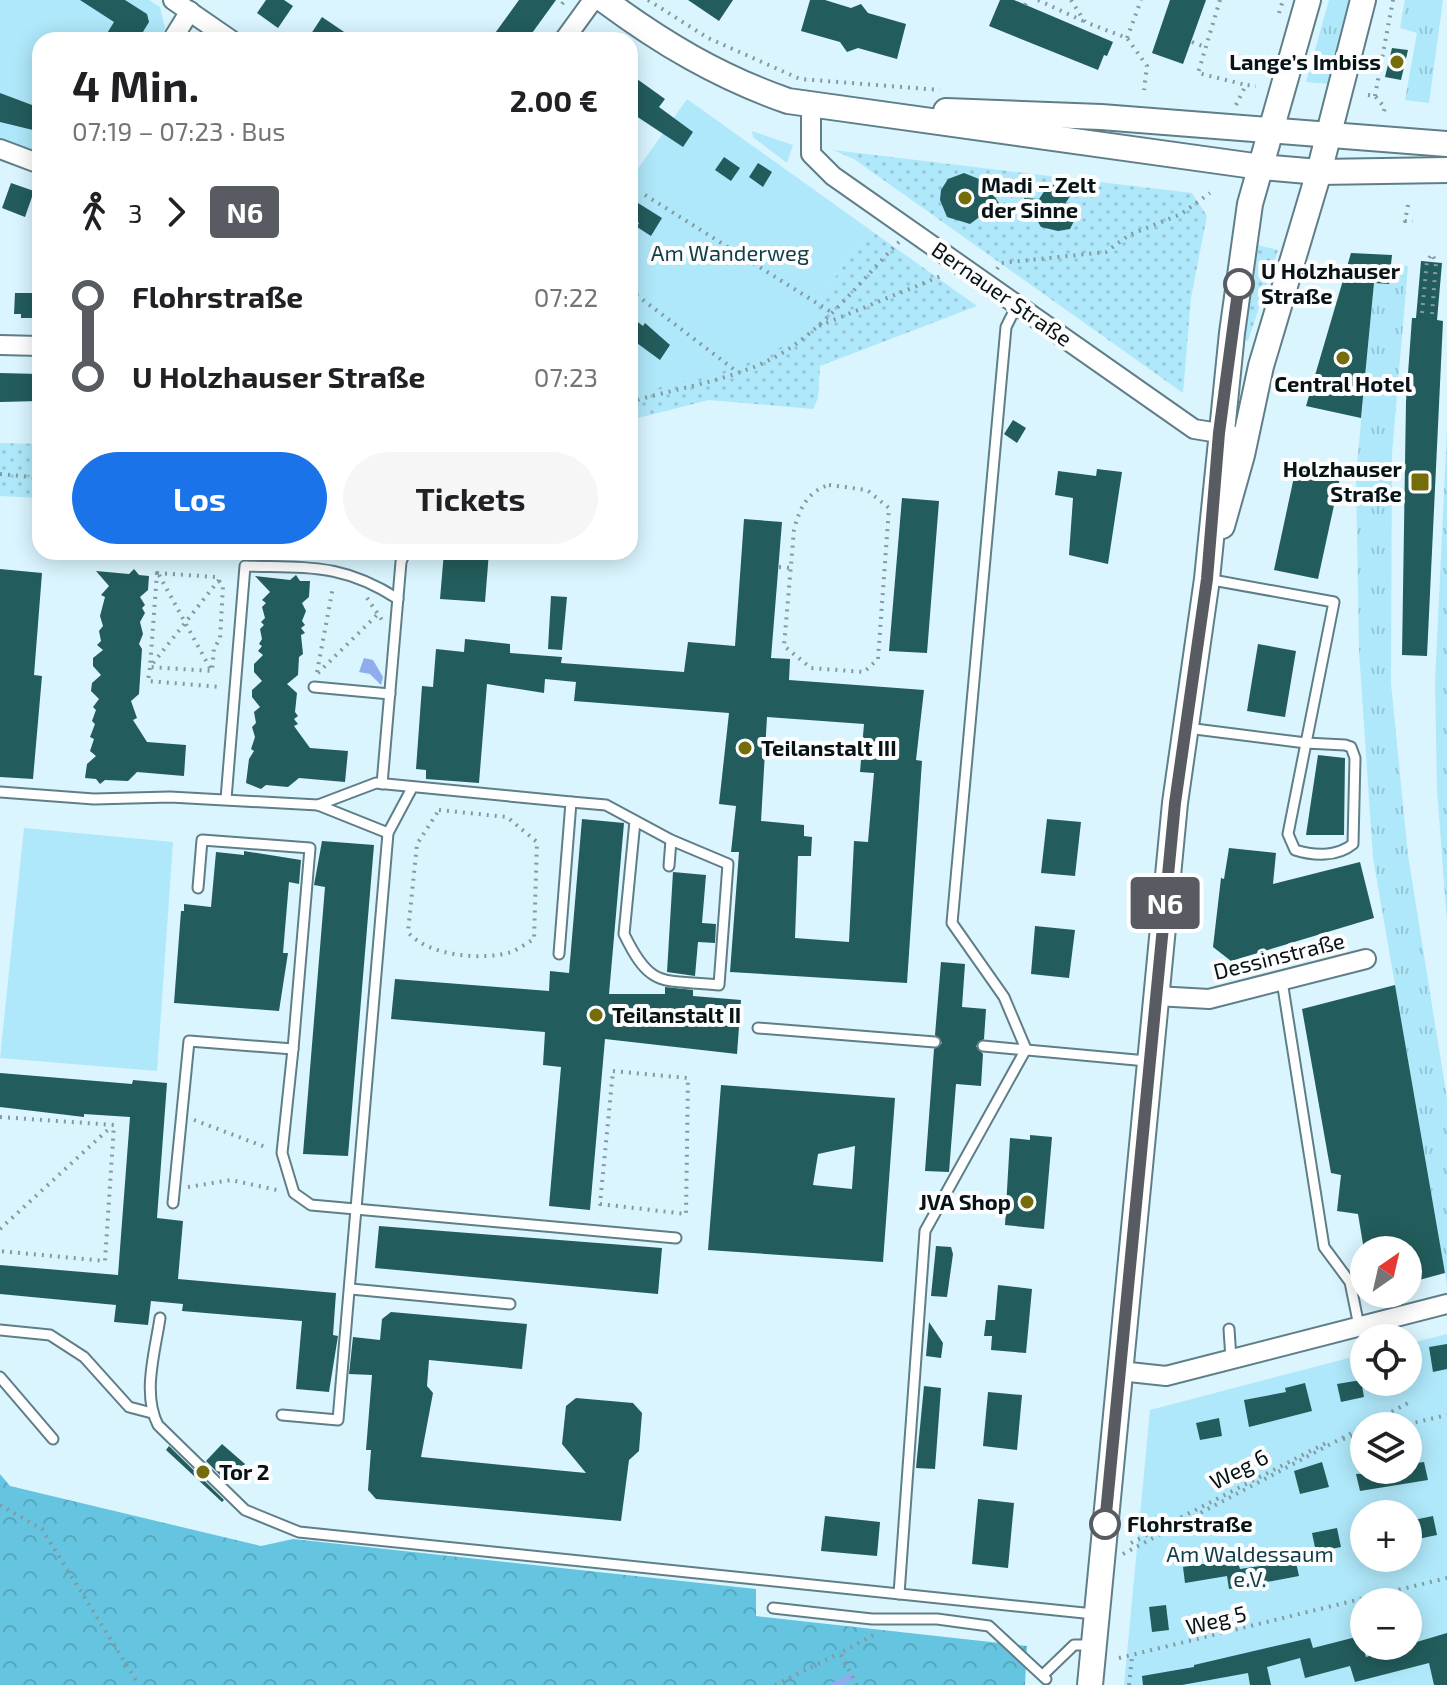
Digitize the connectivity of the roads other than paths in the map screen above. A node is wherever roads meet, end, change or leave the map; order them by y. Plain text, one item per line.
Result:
1 (173, 0) edge
2 (593, 0) edge
3 (604, 0) edge
4 (1308, 0) edge
5 (1363, 0) edge
6 (190, 11) junction
7 (177, 32) edge
8 (220, 32) edge
9 (570, 32) edge
10 (817, 106) junction
11 (1271, 131) junction
12 (1330, 134) junction
13 (1447, 144) edge
14 (0, 149) edge
15 (32, 161) edge
16 (1261, 167) junction
17 (1447, 170) edge
18 (1319, 172) junction
19 (1017, 305) junction
20 (0, 345) edge
21 (32, 346) edge
22 (1219, 433) junction
23 (1246, 437) junction
24 (404, 560) edge
25 (1207, 579) junction
26 (397, 598) junction
27 (314, 687) dead end
28 (390, 694) junction
29 (1185, 728) junction
30 (1306, 743) junction
31 (382, 784) junction
32 (412, 788) junction
33 (0, 792) edge
34 (226, 799) junction
35 (571, 802) junction
36 (318, 805) junction
37 (635, 821) junction
38 (388, 833) junction
39 (671, 840) junction
40 (669, 866) dead end
41 (198, 888) dead end
42 (559, 954) dead end
43 (1366, 959) dead end
44 (1282, 981) junction
45 (1156, 996) junction
46 (758, 1028) dead end
47 (935, 1042) dead end
48 (983, 1046) dead end
49 (293, 1049) junction
50 (1026, 1049) junction
51 (1150, 1062) junction
52 (174, 1197) road end
53 (358, 1211) junction
54 (676, 1238) dead end
55 (351, 1289) junction
56 (510, 1304) dead end
57 (1447, 1304) edge
58 (160, 1318) dead end
59 (1359, 1324) edge
60 (1367, 1324) edge
61 (1350, 1328) edge
62 (1229, 1329) dead end
63 (0, 1330) edge
64 (1231, 1359) junction
65 (1120, 1371) junction
66 (0, 1377) edge
67 (152, 1413) junction
68 (282, 1415) dead end
69 (53, 1439) dead end
70 (899, 1594) junction
71 (773, 1608) dead end
72 (1097, 1615) junction
73 (1093, 1645) junction
74 (1090, 1685) edge

1 - 6 street
2 - 9 street
3 - 10 main road
4 - 11 main road
5 - 12 main road
6 - 7 street
6 - 8 street
10 - 11 main road
10 - 16 main road
10 - 19 street, Bernauer Straße
11 - 12 main road
11 - 16 main road
12 - 13 main road
12 - 18 main road
14 - 15 street
16 - 18 main road
16 - 22 main road
17 - 18 main road
18 - 23 main road
19 - 22 street, Bernauer Straße
19 - 50 lane
20 - 21 street
22 - 23 street, Bernauer Straße
22 - 25 main road
23 - 25 main road
24 - 26 lane
25 - 29 main road
25 - 30 lane
26 - 28 lane
26 - 34 lane
27 - 28 lane
28 - 31 lane
29 - 30 lane
29 - 45 main road
30 - 30 lane
31 - 32 lane
31 - 36 lane
32 - 35 lane
32 - 38 lane
33 - 34 lane
34 - 36 lane
35 - 37 lane
35 - 42 lane
36 - 38 lane
37 - 39 lane
37 - 39 lane
38 - 53 lane
39 - 40 lane
41 - 49 lane
43 - 44 street, Dessinstraße
44 - 45 street, Dessinstraße
44 - 59 lane
45 - 51 main road
46 - 47 lane
48 - 50 lane
49 - 52 lane
49 - 53 lane
50 - 51 lane
50 - 70 lane
51 - 65 main road
53 - 54 lane
53 - 55 lane
55 - 56 lane
55 - 68 lane
57 - 60 street
58 - 67 lane
61 - 64 street
62 - 64 lane
63 - 67 lane
64 - 65 street
65 - 72 main road
66 - 69 lane
67 - 70 lane
70 - 72 lane
71 - 73 lane
72 - 73 main road
73 - 74 main road

